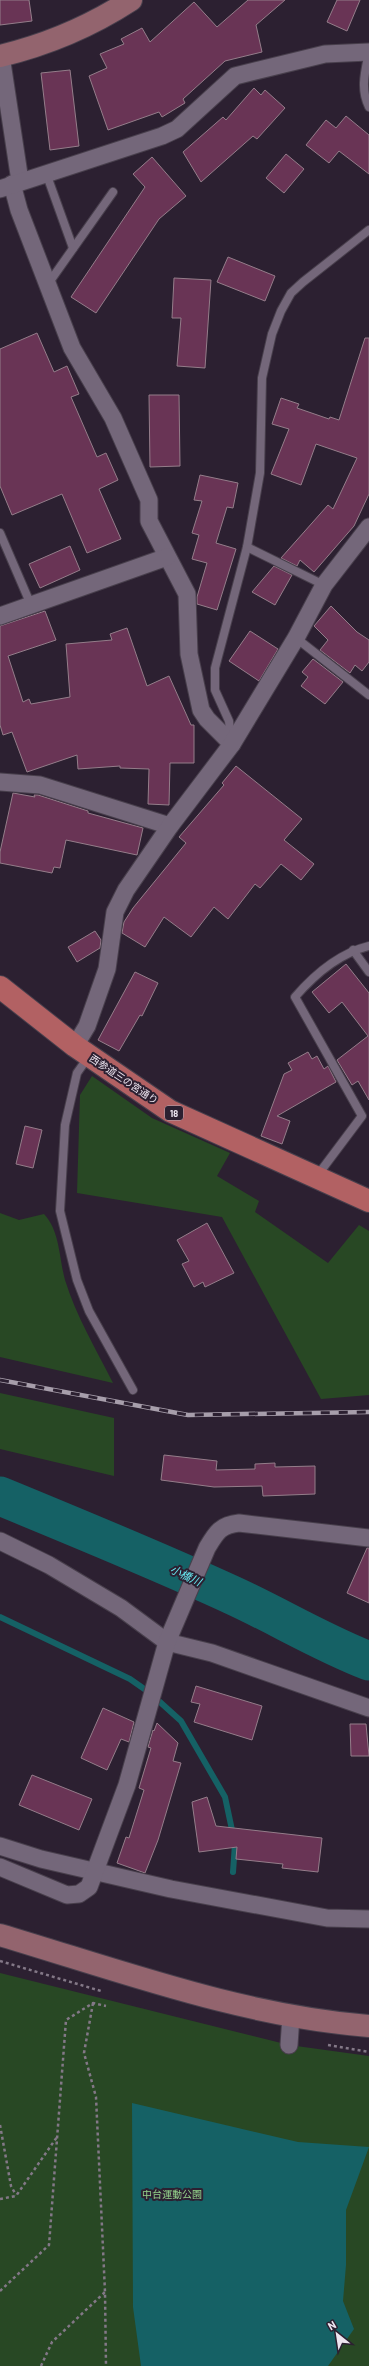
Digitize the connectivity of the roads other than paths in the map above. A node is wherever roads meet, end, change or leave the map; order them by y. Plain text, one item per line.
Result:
1 (131, 0) edge
2 (369, 52) edge
3 (1, 56) edge
4 (369, 107) edge
5 (46, 173) junction
6 (11, 185) edge
7 (113, 192) dead end
8 (369, 230) edge
9 (73, 248) junction
10 (48, 284) junction
11 (369, 527) edge
12 (0, 533) edge
13 (247, 547) junction
14 (168, 557) junction
15 (324, 585) junction
16 (31, 605) junction
17 (0, 616) edge
18 (296, 638) junction
19 (369, 695) edge
20 (232, 744) junction
21 (1, 780) edge
22 (170, 826) junction
23 (369, 946) edge
24 (353, 950) junction
25 (369, 972) edge
26 (0, 988) edge
27 (82, 1051) junction
28 (316, 1178) junction
29 (369, 1201) edge
30 (133, 1390) dead end
31 (369, 1538) edge
32 (0, 1541) edge
33 (168, 1642) junction
34 (369, 1708) edge
35 (0, 1846) edge
36 (0, 1867) edge
37 (95, 1870) junction
38 (369, 1919) edge
39 (0, 1935) edge
40 (292, 2016) junction
41 (369, 2026) edge
42 (289, 2046) dead end

1 - 3 street
2 - 4 lane
2 - 5 street
3 - 6 street
5 - 6 street
5 - 9 lane
6 - 10 street
7 - 9 lane
8 - 13 lane
9 - 10 lane
10 - 14 street
11 - 15 street
12 - 16 lane
13 - 15 lane
13 - 20 lane
14 - 16 street
14 - 20 street
15 - 18 street
16 - 17 street
18 - 19 lane
18 - 20 street
20 - 22 street
21 - 22 street
22 - 27 street
23 - 24 lane
24 - 25 lane
24 - 28 lane
26 - 27 main road, 西参道三の宮通り / 18
27 - 28 main road, 西参道三の宮通り / 18
27 - 30 lane
28 - 29 main road, 西参道三の宮通り / 18
31 - 33 street
32 - 33 street
33 - 34 street
33 - 37 street
35 - 37 street
36 - 37 street
37 - 38 street
39 - 40 street
40 - 41 street
40 - 42 street

